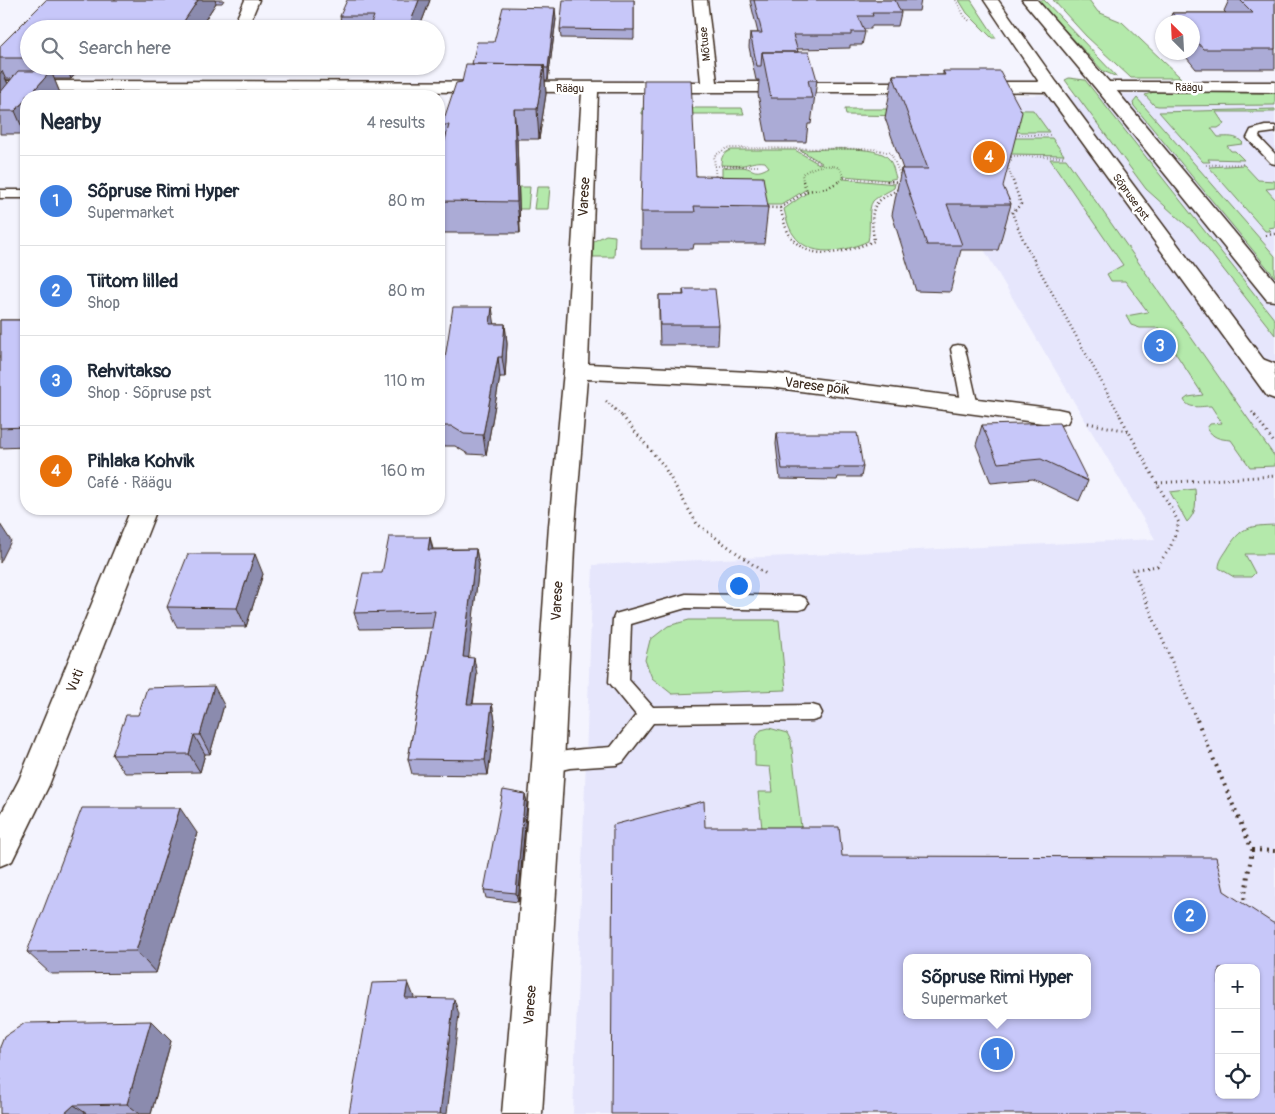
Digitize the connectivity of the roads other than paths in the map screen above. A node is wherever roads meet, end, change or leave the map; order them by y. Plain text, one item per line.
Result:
1 (252, 0) edge
2 (700, 0) edge
3 (991, 0) edge
4 (1029, 0) edge
5 (243, 20) edge
6 (0, 86) edge
7 (1051, 87) junction
8 (1104, 87) junction
9 (1275, 87) edge
10 (590, 88) junction
11 (710, 88) junction
12 (58, 90) edge
13 (310, 90) edge
14 (445, 90) edge
15 (20, 92) edge
16 (1275, 129) edge
17 (1275, 161) edge
18 (0, 194) edge
19 (20, 194) edge
20 (1275, 295) edge
21 (958, 348) dead end
22 (1252, 360) junction
23 (1275, 369) edge
24 (576, 370) junction
25 (1275, 391) edge
26 (970, 406) junction
27 (1058, 417) road end
28 (142, 515) edge
29 (799, 603) dead end
30 (812, 713) dead end
31 (648, 715) junction
32 (548, 764) junction
33 (0, 850) edge
34 (522, 1114) edge

1 - 5 street
2 - 11 street, Mõtuse
3 - 7 street, Sõpruse pst
4 - 8 street
6 - 15 street, Räägu
7 - 11 street, Räägu
7 - 22 street, Sõpruse pst
8 - 9 street, Räägu
8 - 20 street
10 - 11 street, Räägu
10 - 14 street, Räägu
10 - 24 street, Varese
12 - 13 street, Räägu
16 - 17 lane
18 - 19 lane
21 - 26 lane
22 - 23 lane
22 - 25 street, Sõpruse pst
24 - 26 street, Varese põik
24 - 32 street, Varese
26 - 27 street, Varese põik
28 - 33 street, Vuti
29 - 31 lane
30 - 31 lane
31 - 32 lane
32 - 34 street, Varese

